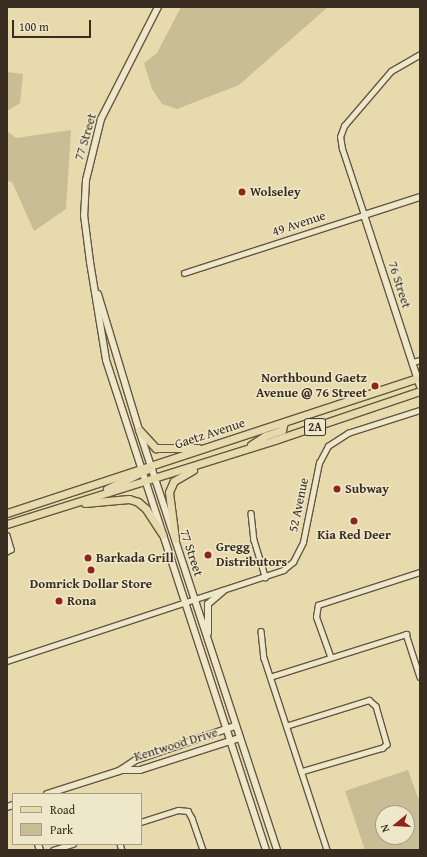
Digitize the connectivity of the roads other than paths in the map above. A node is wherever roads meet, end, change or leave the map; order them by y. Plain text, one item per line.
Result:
1 (158, 7) edge
2 (420, 54) edge
3 (420, 197) edge
4 (364, 215) junction
5 (90, 262) junction
6 (184, 273) dead end
7 (420, 360) edge
8 (413, 362) junction
9 (419, 378) edge
10 (420, 386) edge
11 (420, 391) edge
12 (420, 410) edge
13 (284, 422) junction
14 (139, 430) junction
15 (209, 447) junction
16 (244, 450) junction
17 (209, 461) junction
18 (151, 466) junction
19 (142, 471) junction
20 (155, 478) junction
21 (145, 482) junction
22 (70, 504) junction
23 (7, 513) edge
24 (251, 513) dead end
25 (7, 524) edge
26 (162, 534) junction
27 (7, 535) edge
28 (175, 539) junction
29 (7, 552) edge
30 (420, 572) edge
31 (265, 577) junction
32 (223, 591) junction
33 (194, 600) junction
34 (184, 603) junction
35 (261, 631) dead end
36 (208, 640) junction
37 (330, 656) junction
38 (7, 661) edge
39 (270, 677) junction
40 (420, 677) edge
41 (235, 726) junction
42 (286, 726) junction
43 (226, 730) junction
44 (234, 739) junction
45 (119, 770) junction
46 (301, 772) junction
47 (50, 793) edge
48 (142, 822) edge
49 (70, 845) edge
50 (53, 850) edge
51 (203, 850) edge
52 (266, 850) edge
53 (277, 850) edge
54 (327, 850) edge

1 - 5 main road, 77 Street
2 - 4 street
3 - 4 main road, 49 Avenue
4 - 6 street, 49 Avenue
4 - 8 main road, 76 Street
5 - 14 main road, 77 Street
5 - 19 main road, 77 Street
7 - 8 street
8 - 9 main road, 76 Street
9 - 10 main road, 76 Street
9 - 13 main road, Gaetz Avenue / 2A
11 - 16 main road, Gaetz Avenue / 2A
12 - 31 street, 52 Avenue
13 - 15 main road, Gaetz Avenue / 2A
13 - 16 main road
14 - 15 main road
14 - 18 main road, 77 Street
15 - 18 main road, Gaetz Avenue / 2A
16 - 17 main road, Gaetz Avenue / 2A
17 - 20 main road, Gaetz Avenue / 2A
17 - 28 main road
18 - 19 main road, Gaetz Avenue / 2A
18 - 20 main road, 77 Street
19 - 21 main road, 77 Street
19 - 22 main road
19 - 23 main road, Gaetz Avenue / 2A
20 - 21 main road, Gaetz Avenue / 2A
20 - 28 main road, 77 Street
21 - 22 main road, Gaetz Avenue / 2A
21 - 26 main road, 77 Street
22 - 25 main road, Gaetz Avenue / 2A
22 - 26 main road
24 - 31 street
26 - 34 main road, 77 Street
27 - 29 street
28 - 33 main road, 77 Street
30 - 37 street
31 - 32 street, 52 Avenue
32 - 33 street, 52 Avenue
32 - 36 main road
33 - 34 street, 52 Avenue
33 - 36 main road, 77 Street
34 - 38 street, 52 Avenue
34 - 43 main road, 77 Street
35 - 39 street
36 - 41 main road, 77 Street
37 - 39 street
37 - 40 street
39 - 42 street
41 - 43 main road, Kentwood Drive
41 - 44 main road, 77 Street
42 - 46 street
42 - 46 street
43 - 44 main road, 77 Street
43 - 45 main road, Kentwood Drive
44 - 45 main road, Kentwood Drive
44 - 52 main road, 77 Street
44 - 53 main road
45 - 47 main road, Kentwood Drive
46 - 54 street
48 - 51 street
49 - 50 street

